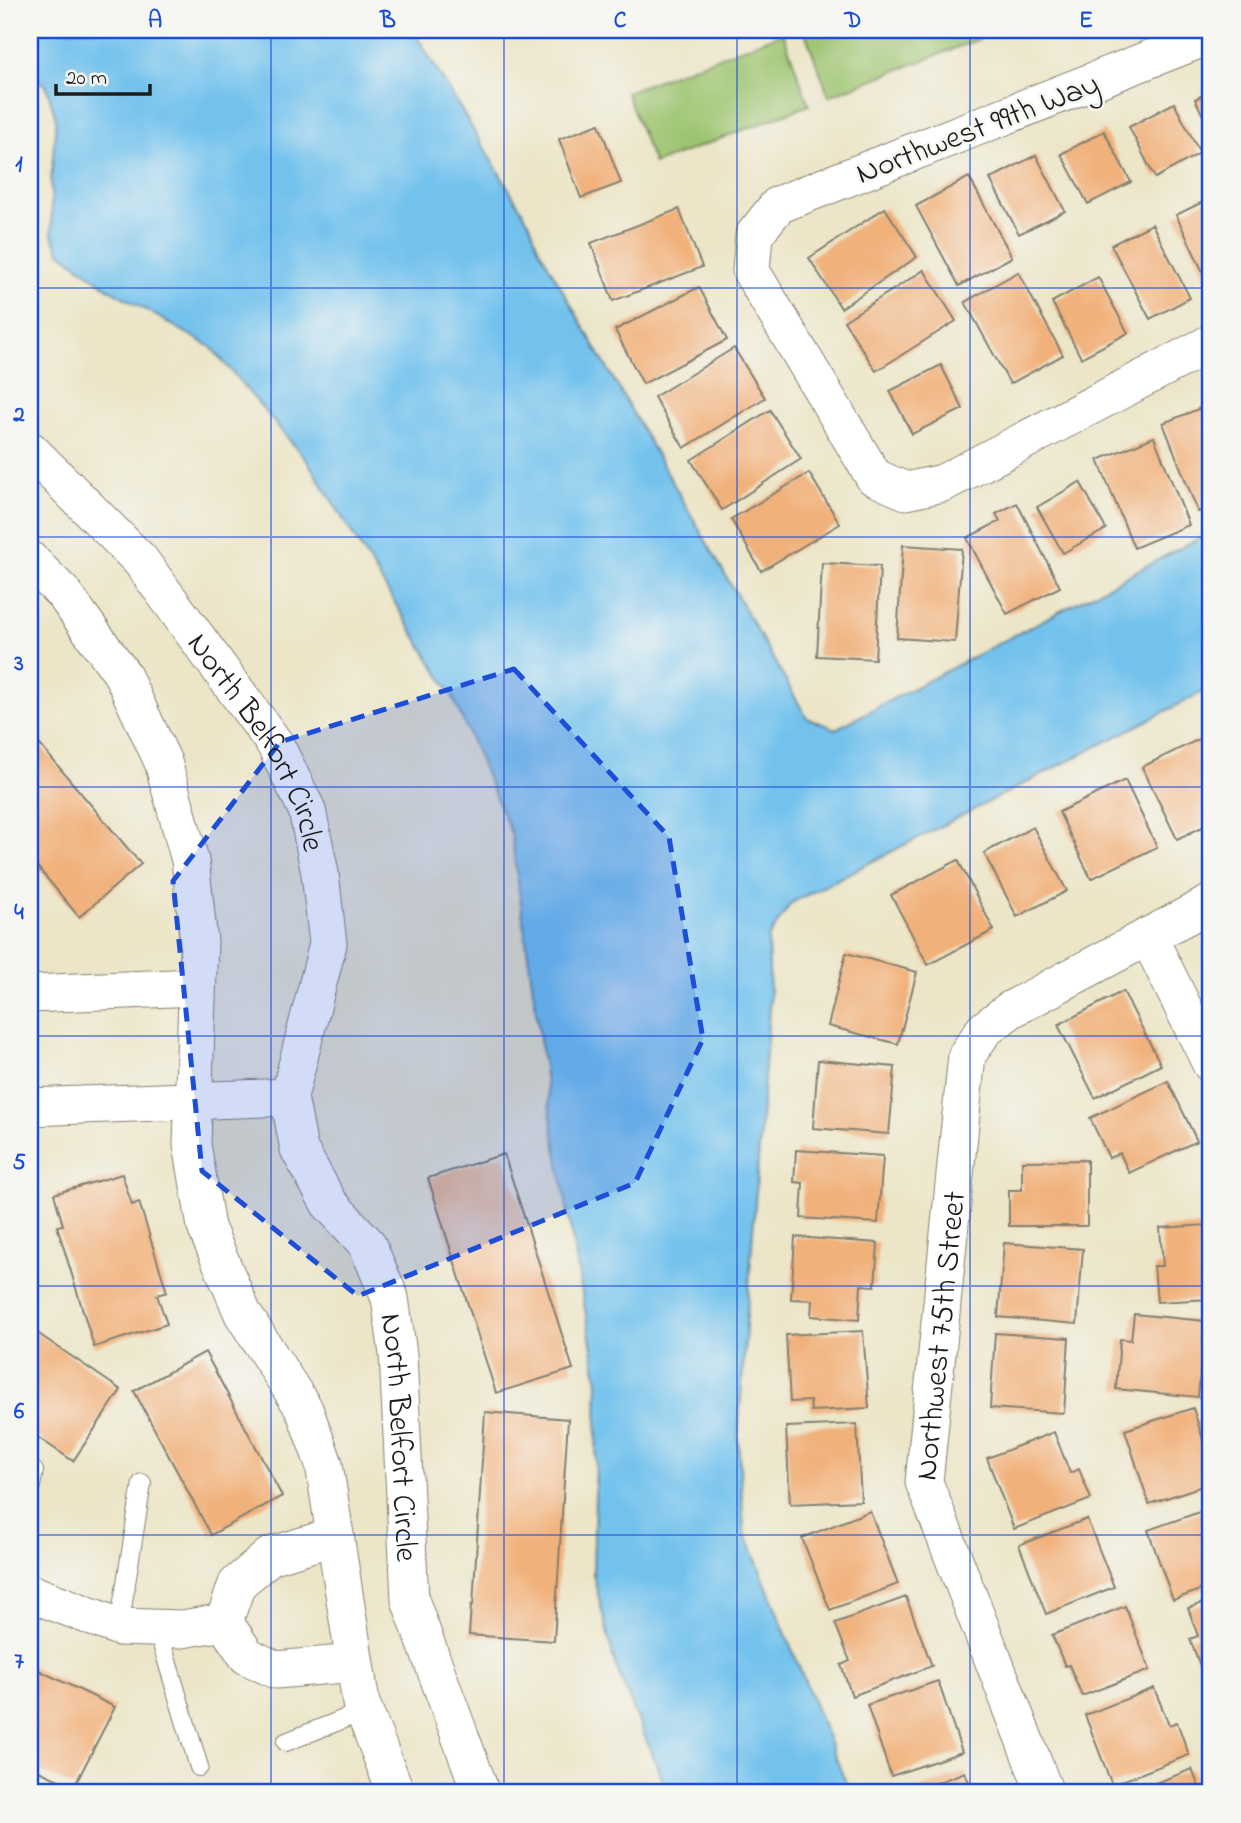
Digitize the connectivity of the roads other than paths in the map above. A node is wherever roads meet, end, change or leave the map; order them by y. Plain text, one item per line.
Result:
1 (1211, 35) edge
2 (1211, 343) edge
3 (30, 450) edge
4 (30, 560) edge
5 (1211, 903) edge
6 (1148, 936) junction
7 (197, 987) junction
8 (30, 994) edge
9 (1211, 1064) edge
10 (289, 1097) junction
11 (193, 1100) junction
12 (30, 1107) edge
13 (34, 1471) dead end
14 (142, 1483) dead end
15 (30, 1491) edge
16 (335, 1536) junction
17 (30, 1592) edge
18 (224, 1622) junction
19 (119, 1627) junction
20 (157, 1628) junction
21 (354, 1663) junction
22 (364, 1711) junction
23 (286, 1742) dead end
24 (199, 1767) dead end
25 (396, 1793) edge
26 (481, 1793) edge
27 (1045, 1793) edge

1 - 2 street, Northwest 99th Way
3 - 10 street, North Belfort Circle
4 - 7 street
5 - 6 street, Northwest 75th Street
6 - 9 street
6 - 27 street, Northwest 75th Street
7 - 8 street
7 - 11 street
10 - 11 street
10 - 26 street, North Belfort Circle
11 - 12 street
11 - 16 street
13 - 15 lane
14 - 19 lane
16 - 18 street
16 - 21 street
17 - 19 street
18 - 20 street
18 - 21 street
19 - 20 street
20 - 24 lane
21 - 22 street
22 - 23 lane
22 - 25 street

